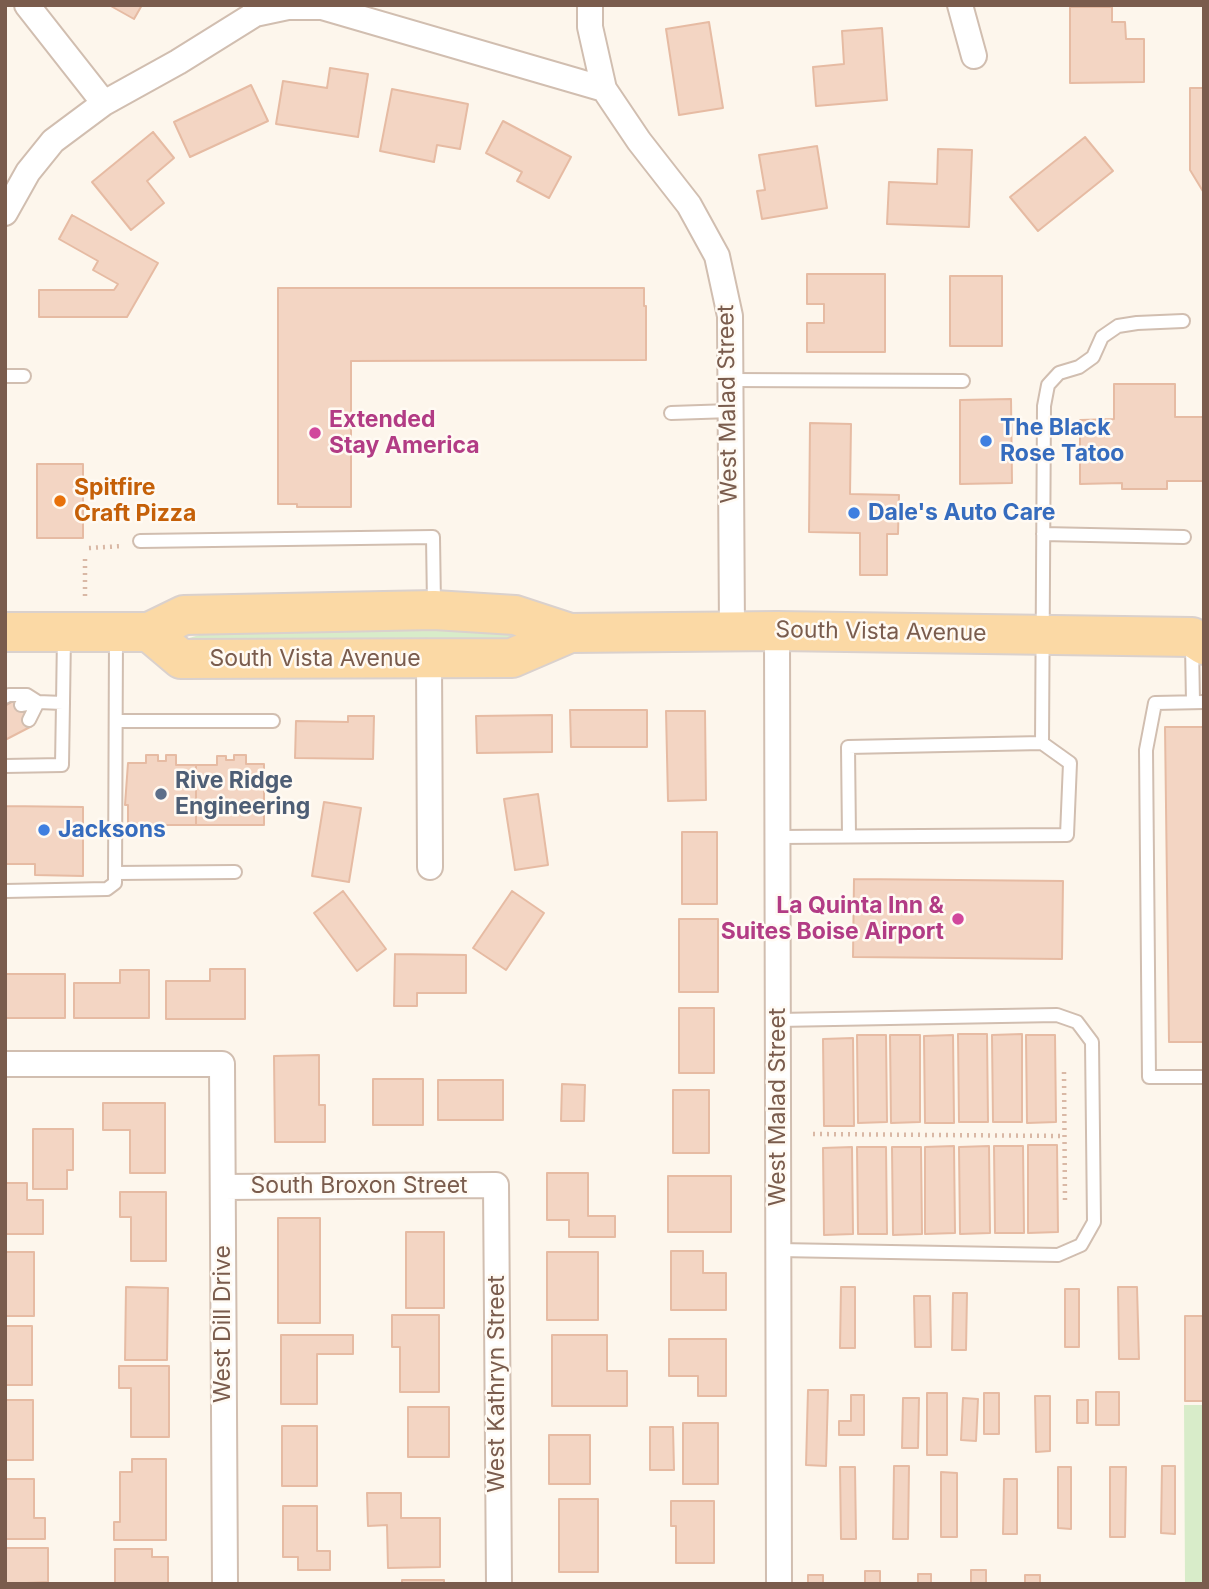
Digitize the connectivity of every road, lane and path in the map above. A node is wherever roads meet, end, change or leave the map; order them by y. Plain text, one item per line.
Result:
1 (27, 5) edge
2 (590, 5) edge
3 (960, 5) edge
4 (255, 10) edge
5 (974, 56) dead end
6 (604, 89) junction
7 (104, 103) junction
8 (5, 213) edge
9 (1183, 321) dead end
10 (5, 376) edge
11 (24, 376) dead end
12 (731, 380) junction
13 (962, 381) dead end
14 (731, 411) junction
15 (671, 413) dead end
16 (1043, 534) junction
17 (1184, 537) dead end
18 (140, 541) joint
19 (89, 548) dead end
20 (85, 559) dead end
21 (434, 610) junction
22 (732, 631) junction
23 (777, 631) junction
24 (5, 632) edge
25 (103, 632) junction
26 (570, 633) junction
27 (1043, 635) junction
28 (1200, 636) edge
29 (429, 659) junction
30 (5, 697) edge
31 (38, 702) junction
32 (1198, 702) edge
33 (63, 703) junction
34 (21, 705) dead end
35 (29, 720) dead end
36 (116, 721) junction
37 (273, 721) dead end
38 (1042, 743) junction
39 (5, 766) edge
40 (778, 836) junction
41 (849, 836) junction
42 (430, 867) dead end
43 (235, 872) dead end
44 (116, 873) junction
45 (5, 891) edge
46 (778, 1020) junction
47 (5, 1064) edge
48 (1064, 1072) dead end
49 (1204, 1077) edge
50 (813, 1134) dead end
51 (1064, 1136) junction
52 (496, 1185) joint
53 (223, 1187) junction
54 (1065, 1203) dead end
55 (779, 1250) junction
56 (225, 1584) edge
57 (499, 1584) edge
58 (779, 1584) edge

1 - 7 street
2 - 6 street, West Malad Street
3 - 5 street
4 - 6 street
4 - 7 street
6 - 12 street, West Malad Street
7 - 8 street
9 - 16 lane
10 - 11 lane
12 - 13 lane
12 - 14 street, West Malad Street
14 - 15 lane
14 - 22 street, West Malad Street
16 - 17 lane
16 - 27 lane
18 - 19 path
18 - 21 lane
20 - 25 path
21 - 25 main road, South Vista Avenue
21 - 26 main road, South Vista Avenue
22 - 23 main road, South Vista Avenue
22 - 26 main road, South Vista Avenue
23 - 27 main road, South Vista Avenue
23 - 40 street, West Malad Street
24 - 25 main road, South Vista Avenue
25 - 29 main road, South Vista Avenue
25 - 33 lane
25 - 36 lane
26 - 29 main road, South Vista Avenue
27 - 28 main road, South Vista Avenue
27 - 38 lane
28 - 32 lane
29 - 42 street
30 - 31 lane
31 - 33 lane
31 - 34 lane
31 - 35 lane
32 - 49 lane
33 - 39 lane
36 - 37 lane
36 - 44 lane
38 - 41 lane
38 - 41 lane
40 - 41 lane
40 - 46 street, West Malad Street
43 - 44 lane
44 - 45 lane
46 - 55 street, West Malad Street
46 - 55 lane
47 - 53 street, West Dill Drive
48 - 51 path
50 - 51 path
51 - 54 path
52 - 53 street, South Broxon Street
52 - 57 street, West Kathryn Street
53 - 56 street, West Dill Drive
55 - 58 street, West Malad Street

